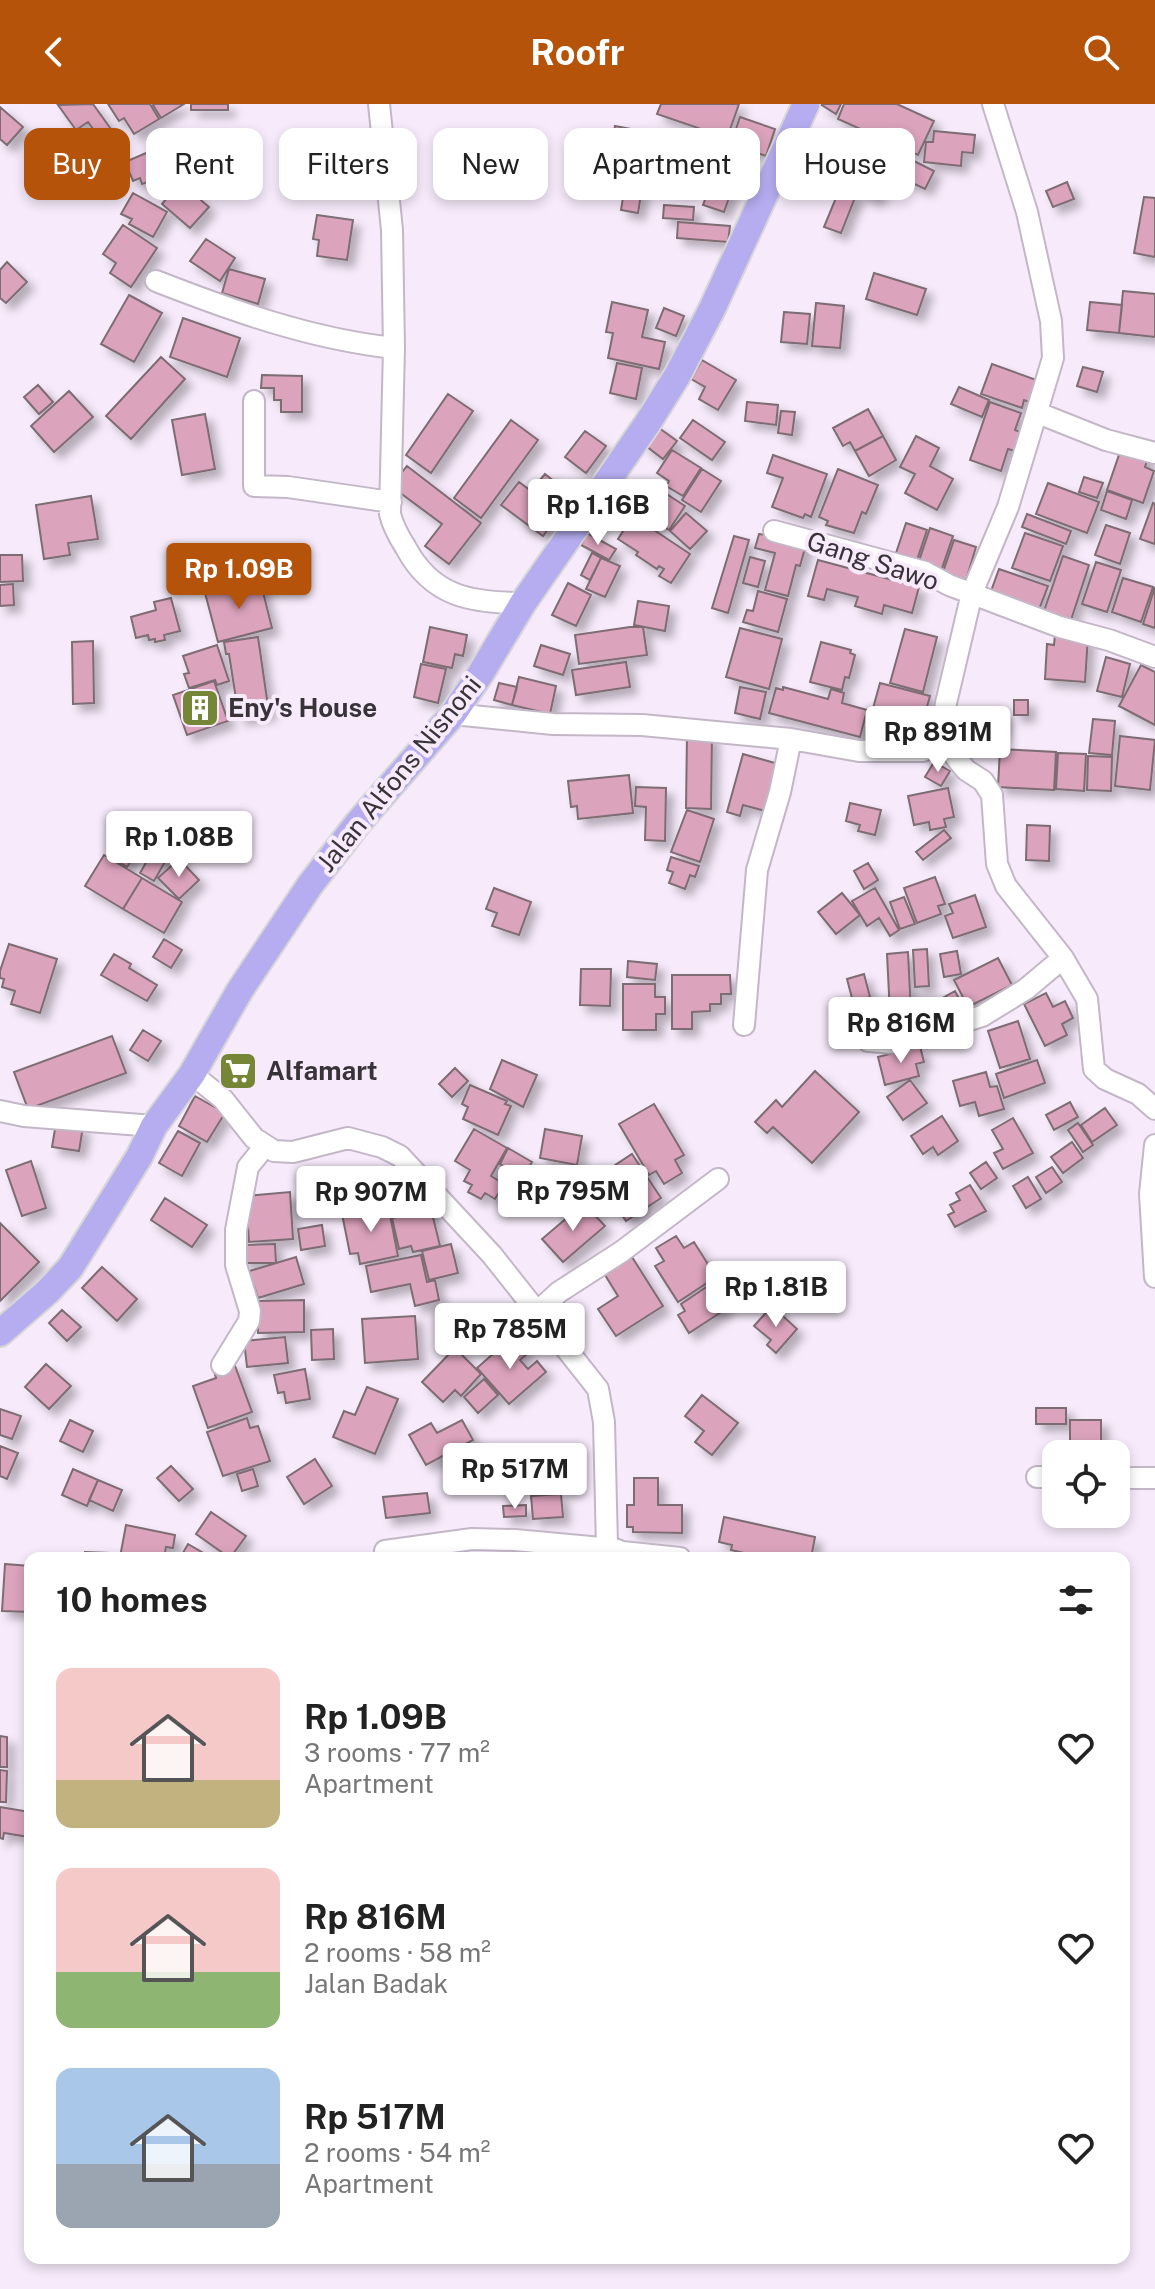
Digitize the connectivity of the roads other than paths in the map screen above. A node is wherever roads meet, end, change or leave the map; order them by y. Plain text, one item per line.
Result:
1 (379, 104) edge
2 (806, 104) edge
3 (993, 104) edge
4 (156, 281) dead end
5 (394, 348) junction
6 (254, 401) dead end
7 (1038, 413) junction
8 (1155, 453) edge
9 (391, 502) junction
10 (774, 531) dead end
11 (972, 593) junction
12 (523, 603) junction
13 (1155, 657) edge
14 (453, 714) junction
15 (791, 739) junction
16 (947, 742) junction
17 (1063, 958) junction
18 (744, 1025) dead end
19 (868, 1041) dead end
20 (192, 1074) junction
21 (1155, 1109) edge
22 (0, 1111) edge
23 (154, 1126) junction
24 (1155, 1145) edge
25 (265, 1146) junction
26 (718, 1179) dead end
27 (1155, 1277) edge
28 (536, 1313) junction
29 (0, 1333) edge
30 (222, 1365) dead end
31 (1130, 1478) edge
32 (1155, 1478) edge
33 (612, 1549) junction
34 (385, 1551) dead end
35 (635, 1552) edge

1 - 5 street
2 - 12 main road, Jalan Alfons Nisnoni
3 - 7 street
4 - 5 street
5 - 9 street
6 - 9 street
7 - 8 street
7 - 11 street
9 - 12 street
10 - 11 street, Gang Sawo
11 - 13 street, Gang Sawo
11 - 16 street
12 - 14 main road, Jalan Alfons Nisnoni
14 - 15 street
14 - 20 main road, Jalan Alfons Nisnoni
15 - 16 street
15 - 18 street
16 - 17 street
17 - 19 street
17 - 21 street
20 - 23 main road, Jalan Alfons Nisnoni
20 - 25 street
22 - 23 street
23 - 29 main road, Jalan Alfons Nisnoni
24 - 27 street
25 - 28 street
25 - 30 street
26 - 28 street
28 - 33 street
31 - 32 street
33 - 34 street
33 - 35 street

